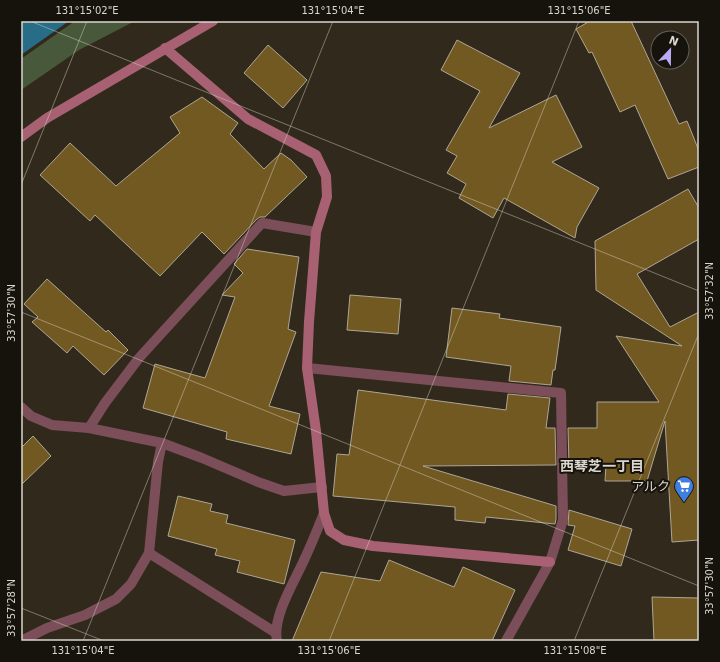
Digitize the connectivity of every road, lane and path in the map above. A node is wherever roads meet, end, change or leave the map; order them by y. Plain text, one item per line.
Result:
1 (212, 21) edge
2 (164, 48) junction
3 (21, 137) edge
4 (316, 232) junction
5 (307, 368) junction
6 (21, 407) edge
7 (88, 428) junction
8 (162, 443) junction
9 (322, 487) junction
10 (324, 513) junction
11 (149, 553) junction
12 (550, 562) junction
13 (277, 637) edge
14 (21, 641) edge
15 (506, 641) edge

1 - 2 street
2 - 3 street
2 - 4 street
4 - 5 street
4 - 7 street
5 - 9 street
5 - 12 street
6 - 7 street
7 - 8 street
8 - 9 street
8 - 11 street
9 - 10 street
10 - 12 street
10 - 13 street
11 - 13 street
11 - 14 street
12 - 15 street

